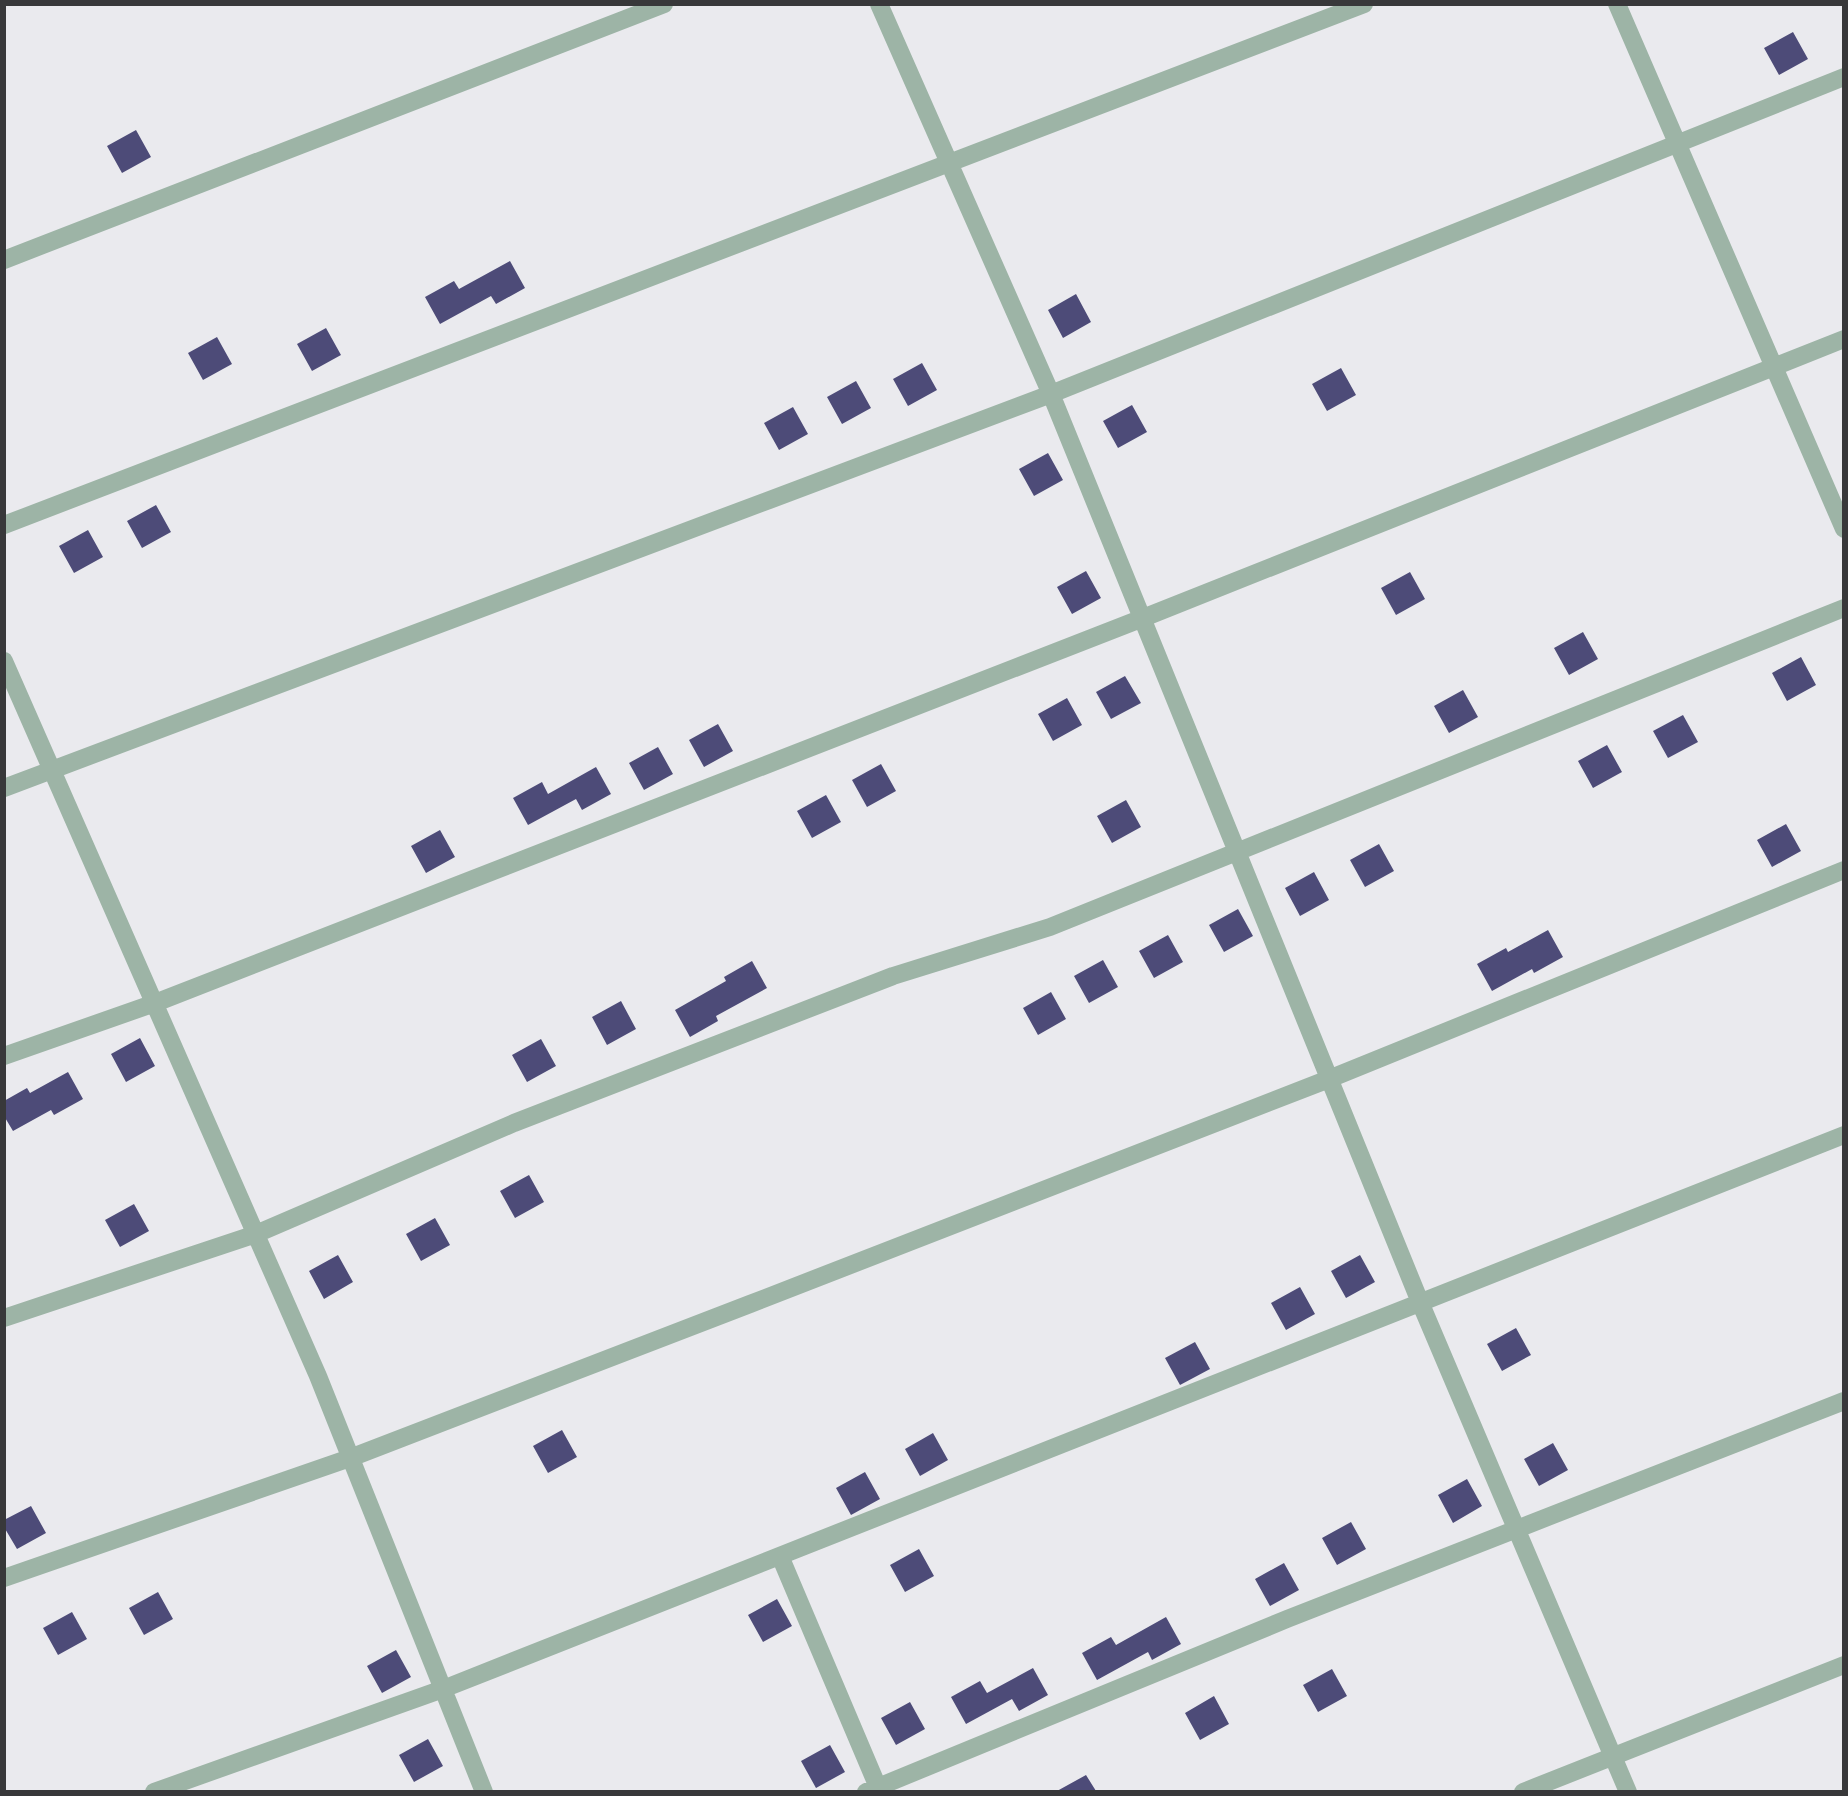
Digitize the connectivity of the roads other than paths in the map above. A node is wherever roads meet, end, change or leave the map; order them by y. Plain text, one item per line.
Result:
1 (664, 4) edge
2 (879, 4) edge
3 (1364, 4) edge
4 (1617, 4) edge
5 (1844, 77) edge
6 (1677, 144) junction
7 (950, 161) junction
8 (4, 260) edge
9 (1844, 339) edge
10 (1774, 367) junction
11 (1051, 394) junction
12 (4, 525) edge
13 (1844, 529) edge
14 (1844, 608) edge
15 (1143, 618) junction
16 (4, 661) edge
17 (52, 770) junction
18 (4, 788) edge
19 (1238, 852) junction
20 (1844, 870) edge
21 (155, 1003) junction
22 (4, 1056) edge
23 (1329, 1079) junction
24 (1844, 1135) edge
25 (256, 1234) junction
26 (1420, 1302) junction
27 (4, 1318) edge
28 (1844, 1401) edge
29 (350, 1458) junction
30 (1518, 1528) junction
31 (780, 1556) junction
32 (4, 1578) edge
33 (1844, 1665) edge
34 (443, 1689) junction
35 (1614, 1754) junction
36 (875, 1790) edge
37 (154, 1791) edge
38 (484, 1791) edge
39 (1523, 1791) edge
40 (1628, 1791) edge

1 - 8 street
2 - 7 street
3 - 7 street
4 - 6 street
5 - 6 street
6 - 10 street
6 - 11 street
7 - 11 street
7 - 12 street
9 - 10 street
10 - 13 street
10 - 15 street
11 - 15 street
11 - 17 street
14 - 19 street
15 - 19 street
15 - 21 street
16 - 17 street
17 - 18 street
17 - 21 street
19 - 23 street
19 - 25 street
20 - 23 street
21 - 22 street
21 - 25 street
23 - 26 street
23 - 29 street
24 - 26 street
25 - 27 street
25 - 29 street
26 - 30 street
26 - 31 street
28 - 30 street
29 - 32 street
29 - 34 street
30 - 35 street
30 - 36 street
31 - 34 street
31 - 36 street
33 - 35 street
34 - 37 street
34 - 38 street
35 - 39 street
35 - 40 street

